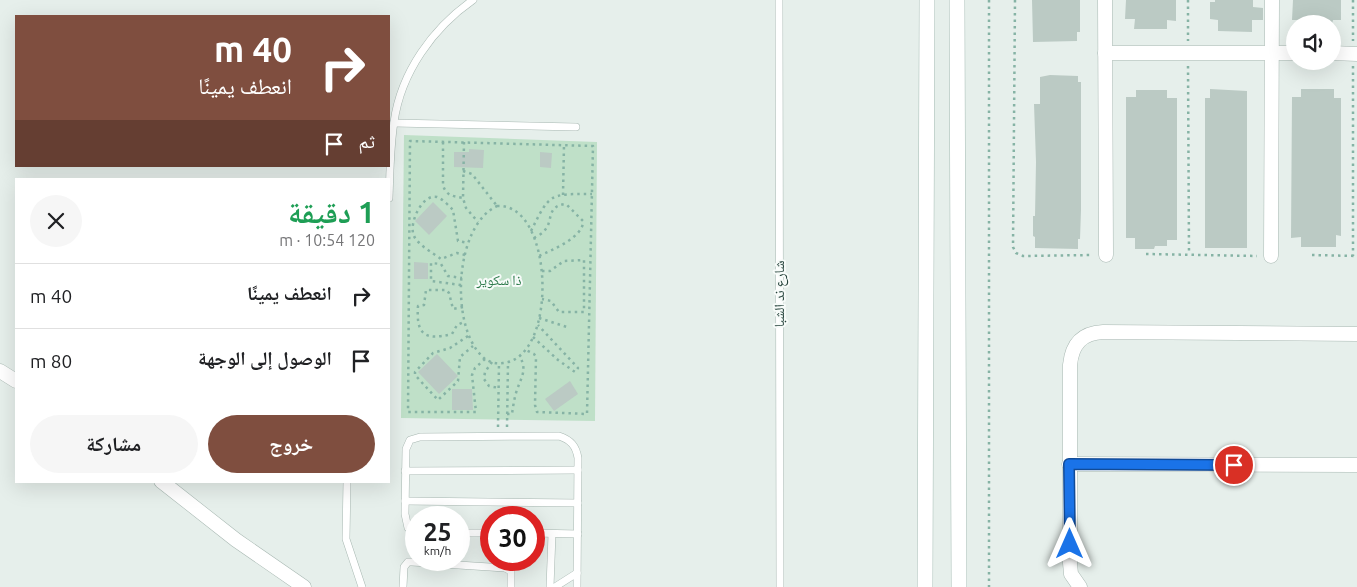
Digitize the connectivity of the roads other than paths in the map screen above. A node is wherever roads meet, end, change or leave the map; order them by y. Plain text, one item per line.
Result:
1 (473, 0) edge
2 (779, 0) edge
3 (926, 0) edge
4 (957, 0) edge
5 (1105, 0) edge
6 (1272, 0) edge
7 (1105, 53) junction
8 (1272, 53) junction
9 (1286, 53) edge
10 (1341, 54) edge
11 (1355, 54) edge
12 (394, 123) junction
13 (576, 127) dead end
14 (391, 143) edge
15 (390, 178) edge
16 (1106, 255) road end
17 (1271, 256) road end
18 (1357, 334) edge
19 (0, 371) edge
20 (15, 380) edge
21 (1069, 464) junction
22 (1357, 465) edge
23 (578, 470) junction
24 (405, 471) junction
25 (164, 483) edge
26 (347, 483) edge
27 (405, 501) junction
28 (578, 503) junction
29 (405, 506) edge
30 (545, 534) edge
31 (552, 534) junction
32 (578, 534) junction
33 (577, 573) junction
34 (304, 587) edge
35 (362, 587) edge
36 (403, 587) edge
37 (511, 587) edge
38 (550, 587) edge
39 (555, 587) edge
40 (577, 587) edge
41 (780, 587) edge
42 (925, 587) edge
43 (959, 587) edge
44 (1080, 587) edge

1 - 12 lane
2 - 41 lane, شارع ند الشبا
3 - 42 main road
4 - 43 main road
5 - 7 street
6 - 8 street
7 - 8 street
7 - 16 street
8 - 9 street
8 - 17 street
10 - 11 street
12 - 13 lane
12 - 14 lane
14 - 15 lane
18 - 21 street
19 - 20 street
21 - 22 street
21 - 44 street
23 - 24 lane
23 - 24 lane
23 - 28 lane
24 - 27 lane
25 - 34 street
26 - 35 lane
27 - 28 lane
27 - 29 lane
28 - 32 lane
30 - 31 lane
31 - 32 lane
31 - 38 lane
32 - 33 lane
33 - 39 lane
33 - 40 lane
36 - 37 lane

